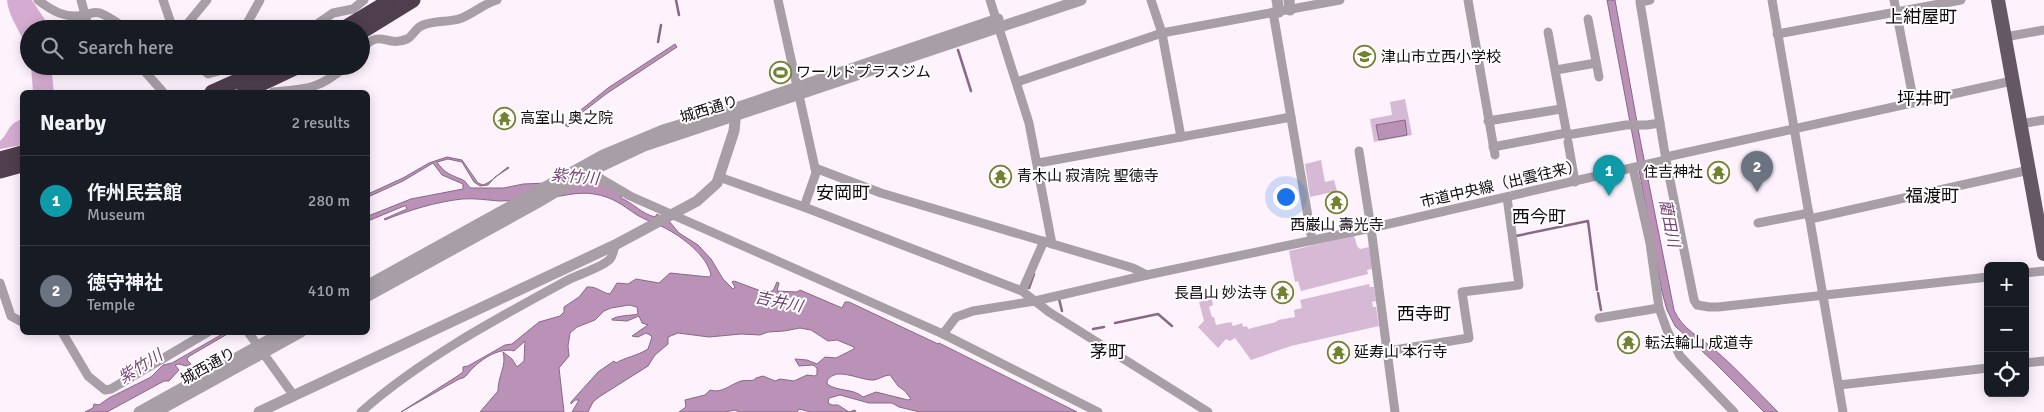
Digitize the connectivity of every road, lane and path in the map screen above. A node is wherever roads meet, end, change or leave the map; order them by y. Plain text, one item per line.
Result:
1 (38, 0) edge
2 (81, 0) edge
3 (163, 0) edge
4 (207, 0) edge
5 (260, 0) edge
6 (364, 0) edge
7 (391, 0) edge
8 (413, 0) edge
9 (497, 0) edge
10 (778, 0) edge
11 (990, 0) edge
12 (1057, 0) edge
13 (1081, 0) edge
14 (1151, 0) edge
15 (1340, 0) edge
16 (1468, 0) edge
17 (1650, 0) edge
18 (1772, 0) edge
19 (1894, 0) edge
20 (1961, 0) edge
21 (1998, 0) edge
22 (1281, 7) edge
23 (1896, 11) junction
24 (333, 13) junction
25 (84, 15) junction
26 (1588, 19) dead end
27 (86, 20) edge
28 (112, 20) edge
29 (171, 20) edge
30 (190, 20) edge
31 (249, 20) edge
32 (323, 20) edge
33 (337, 20) edge
34 (352, 20) edge
35 (998, 24) junction
36 (370, 26) edge
37 (2044, 30) edge
38 (1548, 32) dead end
39 (1162, 33) junction
40 (1777, 34) junction
41 (2005, 37) junction
42 (370, 40) edge
43 (1596, 63) junction
44 (1556, 70) junction
45 (148, 75) edge
46 (251, 75) edge
47 (280, 75) edge
48 (334, 75) edge
49 (1599, 77) dead end
50 (1017, 82) junction
51 (2012, 82) junction
52 (161, 90) edge
53 (217, 90) edge
54 (248, 90) edge
55 (296, 90) edge
56 (798, 90) junction
57 (1914, 103) junction
58 (1561, 109) junction
59 (736, 112) junction
60 (1291, 117) junction
61 (2044, 120) edge
62 (1488, 121) junction
63 (1660, 123) junction
64 (2020, 124) junction
65 (1793, 129) junction
66 (1182, 137) junction
67 (1567, 138) junction
68 (1359, 151) dead end
69 (20, 153) edge
70 (0, 158) edge
71 (1666, 159) junction
72 (1038, 163) junction
73 (20, 166) edge
74 (589, 168) junction
75 (815, 168) junction
76 (1635, 168) junction
77 (2029, 170) junction
78 (0, 171) edge
79 (719, 177) junction
80 (1575, 182) junction
81 (1507, 197) junction
82 (804, 207) junction
83 (671, 215) junction
84 (2040, 215) edge
85 (1809, 216) junction
86 (1758, 223) dead end
87 (1371, 228) junction
88 (1312, 240) junction
89 (1048, 242) junction
90 (615, 245) junction
91 (2044, 254) edge
92 (2044, 271) edge
93 (2029, 273) edge
94 (1147, 274) junction
95 (1984, 277) edge
96 (0, 283) edge
97 (370, 284) edge
98 (1022, 291) junction
99 (370, 295) edge
100 (1823, 295) junction
101 (1035, 300) junction
102 (1659, 308) junction
103 (1599, 318) dead end
104 (20, 321) edge
105 (942, 334) junction
106 (64, 335) edge
107 (203, 335) edge
108 (250, 335) edge
109 (279, 335) edge
110 (294, 335) edge
111 (262, 349) junction
112 (1388, 351) junction
113 (2044, 361) edge
114 (2029, 363) edge
115 (1984, 368) edge
116 (1839, 385) junction
117 (294, 396) junction
118 (139, 412) edge
119 (156, 412) edge
120 (259, 412) edge
121 (361, 412) edge
122 (1098, 412) edge
123 (1208, 412) edge
124 (1395, 412) edge
125 (1734, 412) edge
126 (1843, 412) edge

1 - 25 street
2 - 25 street
3 - 29 street
4 - 30 street
5 - 31 street
6 - 24 street
7 - 34 highway
8 - 36 highway
9 - 42 street
10 - 56 street
11 - 35 street
12 - 35 street, 城西通り
13 - 35 street, 城西通り
14 - 39 street
15 - 22 street
16 - 62 street
17 - 63 street
18 - 40 street
19 - 23 street
20 - 23 street
21 - 41 main road
22 - 39 street
22 - 60 street
23 - 40 street
23 - 57 street
24 - 32 street
24 - 33 street
25 - 27 street
25 - 28 street
26 - 43 street
35 - 50 street
35 - 56 street, 城西通り
37 - 41 street
38 - 44 street
39 - 50 street
39 - 66 street
40 - 65 street
41 - 51 main road
43 - 44 street
43 - 49 street
44 - 58 street
45 - 52 street
46 - 53 highway
47 - 54 highway
48 - 55 street
50 - 72 street
51 - 57 street, 市道中央線（出雲往来）
51 - 64 main road
56 - 59 street, 城西通り
56 - 75 street
57 - 65 street, 市道中央線（出雲往来）
58 - 62 street
58 - 67 street
59 - 74 street, 城西通り
59 - 79 street
60 - 66 street
60 - 88 street
61 - 64 street
62 - 67 street
63 - 67 street
63 - 71 street
64 - 77 main road
65 - 71 street, 市道中央線（出雲往来）
65 - 85 street
66 - 72 street
67 - 80 street
68 - 87 street
69 - 70 highway
71 - 76 street, 市道中央線（出雲往来）
71 - 100 street
72 - 89 street
73 - 78 highway
74 - 83 street
74 - 97 street, 城西通り
74 - 99 street, 城西通り
75 - 82 street
75 - 89 street
76 - 80 street, 市道中央線（出雲往来）
76 - 102 street
77 - 84 main road
77 - 85 street
79 - 82 street
79 - 83 street
80 - 81 street, 市道中央線（出雲往来）
81 - 87 street, 市道中央線（出雲往来）
81 - 112 street
82 - 98 street
83 - 90 street
83 - 105 street
84 - 91 main road
85 - 86 street
85 - 100 street
87 - 88 street, 市道中央線（出雲往来）
87 - 112 street
88 - 94 street, 市道中央線（出雲往来）
89 - 94 street
89 - 98 street
90 - 117 street
90 - 121 street
92 - 93 street
94 - 101 street, 市道中央線（出雲往来）
95 - 100 street
96 - 104 street
98 - 101 street
100 - 116 street
101 - 105 street, 市道中央線（出雲往来）
101 - 123 street
102 - 103 street
102 - 125 street
105 - 122 street
106 - 107 street
108 - 111 street
109 - 111 street, 城西通り
110 - 111 street, 城西通り
111 - 117 street
111 - 118 street, 城西通り
111 - 119 street, 城西通り
112 - 124 street
113 - 114 street
115 - 116 street
116 - 126 street
117 - 120 street

